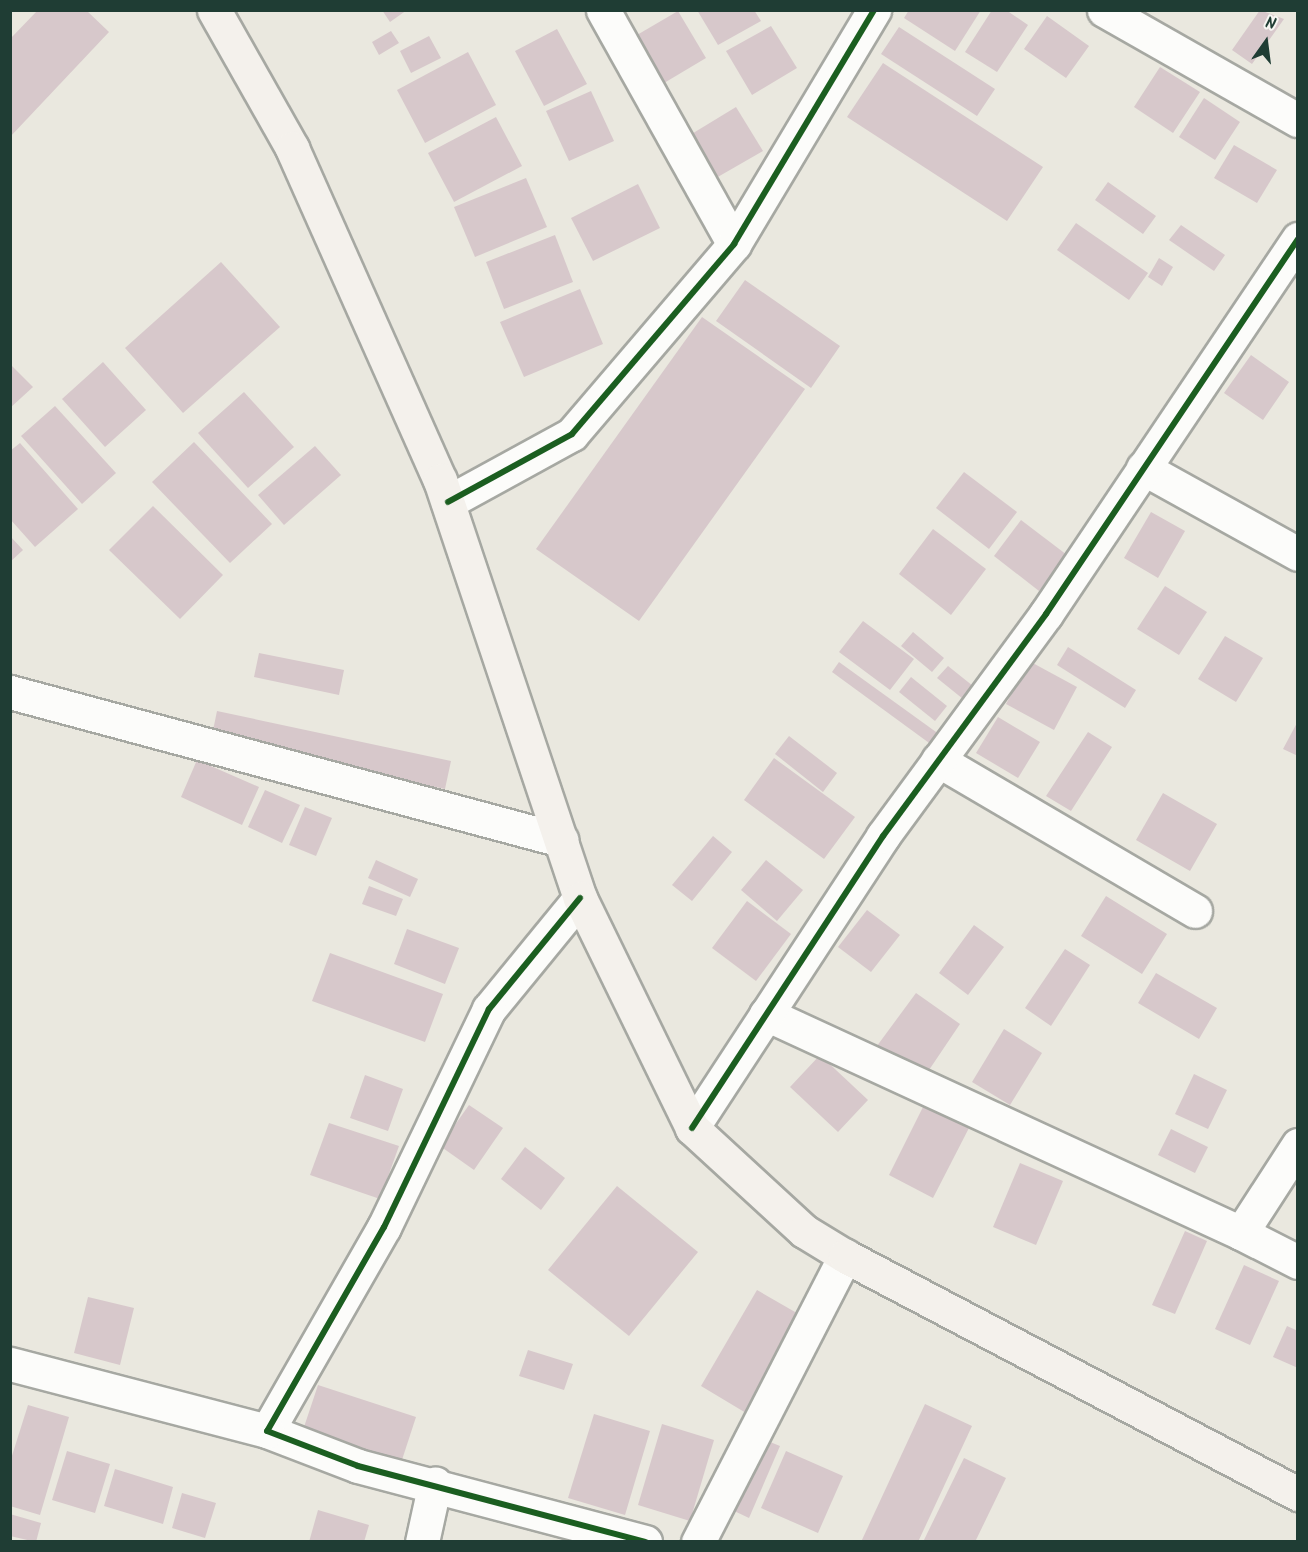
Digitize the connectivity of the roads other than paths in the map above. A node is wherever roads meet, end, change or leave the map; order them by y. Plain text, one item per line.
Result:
1 (214, 10) edge
2 (603, 10) edge
3 (874, 10) edge
4 (1104, 10) edge
5 (1298, 120) edge
6 (1298, 239) edge
7 (734, 244) junction
8 (1143, 468) junction
9 (448, 502) junction
10 (1298, 554) edge
11 (10, 692) edge
12 (938, 760) junction
13 (561, 840) junction
14 (580, 898) junction
15 (1195, 911) dead end
16 (766, 1014) junction
17 (692, 1128) junction
18 (1298, 1145) edge
19 (1241, 1233) junction
20 (845, 1256) junction
21 (1298, 1262) edge
22 (10, 1364) edge
23 (267, 1431) junction
24 (435, 1483) junction
25 (1298, 1494) edge
26 (422, 1542) edge
27 (645, 1542) edge
28 (698, 1542) edge

1 - 9 main road
2 - 7 street
3 - 7 street
4 - 5 street
6 - 8 street
7 - 9 street
8 - 10 street
8 - 12 street
9 - 13 main road
11 - 13 street
12 - 15 street
12 - 16 street
13 - 14 main road
14 - 17 main road
14 - 23 street
16 - 17 street
16 - 19 street
17 - 20 main road
18 - 19 street
19 - 21 street
20 - 25 main road
20 - 28 street
22 - 23 street
23 - 24 street
24 - 26 street
24 - 27 street

